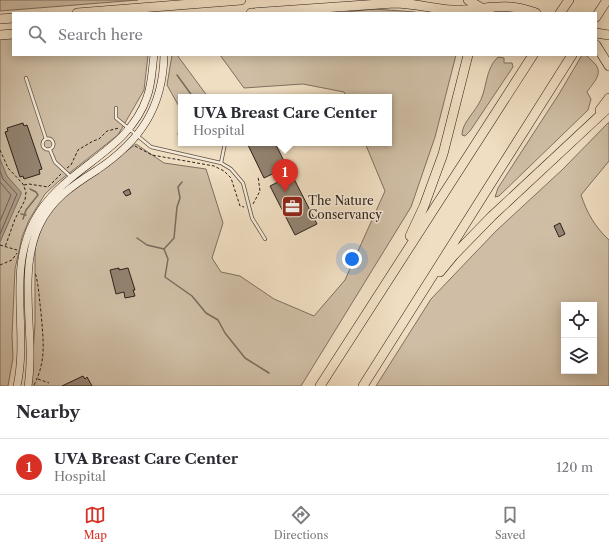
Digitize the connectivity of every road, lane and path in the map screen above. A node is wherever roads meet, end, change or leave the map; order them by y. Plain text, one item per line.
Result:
1 (241, 0) edge
2 (468, 0) edge
3 (522, 0) edge
4 (568, 0) edge
5 (607, 0) edge
6 (372, 2) edge
7 (413, 4) junction
8 (479, 7) junction
9 (160, 11) edge
10 (118, 12) edge
11 (262, 12) edge
12 (432, 12) edge
13 (488, 12) edge
14 (533, 12) edge
15 (561, 12) edge
16 (598, 14) edge
17 (12, 18) edge
18 (0, 19) edge
19 (597, 33) edge
20 (12, 34) edge
21 (0, 35) edge
22 (609, 35) edge
23 (597, 44) edge
24 (597, 46) edge
25 (609, 50) edge
26 (154, 56) edge
27 (164, 56) edge
28 (532, 56) edge
29 (571, 56) edge
30 (466, 58) edge
31 (609, 66) edge
32 (26, 78) dead end
33 (609, 98) edge
34 (609, 107) edge
35 (116, 108) dead end
36 (119, 128) dead end
37 (585, 128) junction
38 (129, 130) junction
39 (136, 136) junction
40 (46, 139) junction
41 (132, 145) dead end
42 (225, 146) edge
43 (0, 150) edge
44 (50, 150) junction
45 (221, 163) junction
46 (64, 170) junction
47 (71, 176) junction
48 (258, 176) dead end
49 (77, 183) junction
50 (24, 185) junction
51 (248, 206) junction
52 (265, 239) dead end
53 (0, 245) edge
54 (5, 246) junction
55 (18, 250) dead end
56 (381, 289) junction
57 (390, 342) junction
58 (37, 379) dead end
59 (49, 383) dead end
60 (17, 386) edge
61 (28, 386) edge
62 (320, 386) edge
63 (362, 386) edge

1 - 9 highway
2 - 8 highway
3 - 14 highway
4 - 15 highway
5 - 16 highway
6 - 7 highway
6 - 11 highway
7 - 8 highway
7 - 12 highway
8 - 13 highway
8 - 14 highway
9 - 10 highway
17 - 18 highway
19 - 22 highway
20 - 21 highway
23 - 25 highway
24 - 31 highway
26 - 38 street
27 - 39 street
28 - 56 highway
29 - 57 highway
30 - 56 highway
32 - 40 lane
33 - 37 highway
34 - 37 highway
35 - 38 lane
36 - 46 path
37 - 57 highway
38 - 39 lane
38 - 47 street
39 - 45 lane
39 - 49 street
40 - 44 lane
40 - 44 lane
41 - 51 path
42 - 45 lane
43 - 50 path
44 - 46 lane
45 - 51 lane
46 - 47 lane
46 - 50 path
47 - 49 lane
47 - 60 street
48 - 51 path
49 - 61 street
50 - 54 path
51 - 52 lane
53 - 54 path
54 - 55 path
56 - 62 highway
57 - 63 highway
58 - 59 path

